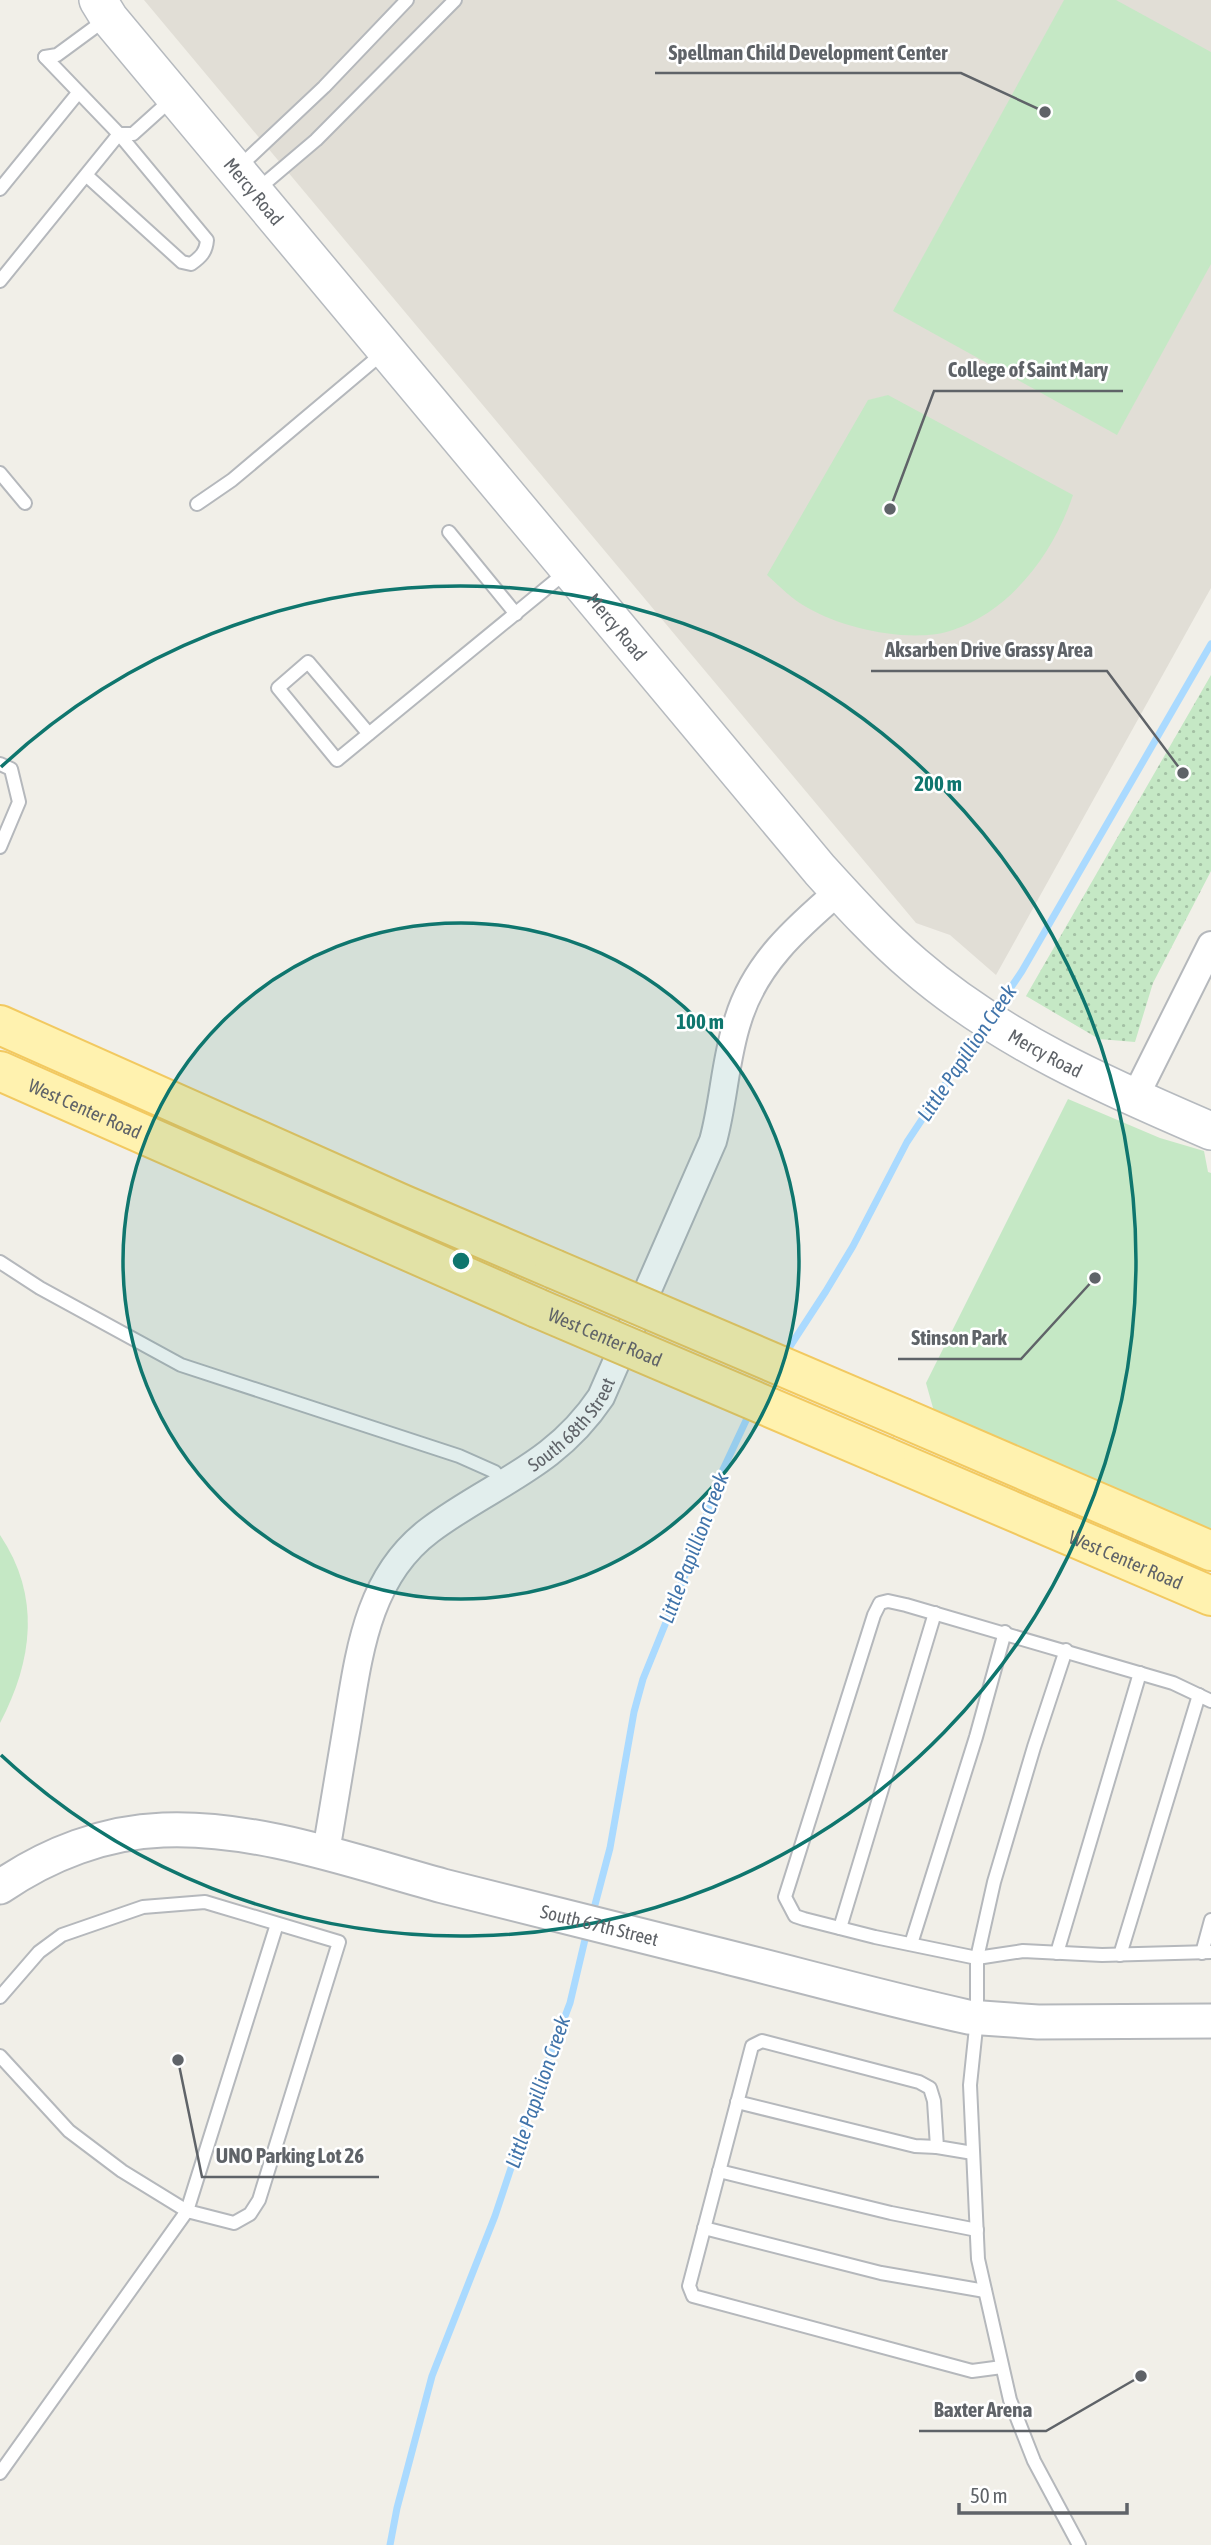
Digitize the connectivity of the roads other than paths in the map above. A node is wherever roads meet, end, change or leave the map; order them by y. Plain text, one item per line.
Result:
1 (407, 0) edge
2 (455, 0) edge
3 (98, 6) edge
4 (78, 93) junction
5 (174, 97) junction
6 (119, 134) junction
7 (86, 175) junction
8 (244, 182) junction
9 (0, 189) edge
10 (0, 281) edge
11 (385, 350) junction
12 (0, 473) edge
13 (24, 503) dead end
14 (197, 504) dead end
15 (449, 533) dead end
16 (569, 570) junction
17 (516, 614) junction
18 (369, 734) junction
19 (0, 764) edge
20 (0, 847) edge
21 (839, 891) junction
22 (1211, 945) edge
23 (0, 1025) edge
24 (0, 1070) edge
25 (1135, 1097) junction
26 (1211, 1131) edge
27 (0, 1262) edge
28 (507, 1488) junction
29 (1211, 1551) edge
30 (1211, 1596) edge
31 (935, 1613) junction
32 (1006, 1632) junction
33 (1066, 1650) junction
34 (1140, 1673) junction
35 (1205, 1698) edge
36 (327, 1852) junction
37 (0, 1886) edge
38 (1211, 1920) edge
39 (277, 1924) junction
40 (840, 1928) junction
41 (911, 1944) junction
42 (1057, 1952) junction
43 (1206, 1953) edge
44 (1120, 1955) junction
45 (976, 1958) junction
46 (0, 1997) edge
47 (977, 2018) junction
48 (1211, 2021) edge
49 (0, 2056) edge
50 (737, 2102) junction
51 (937, 2147) junction
52 (973, 2153) junction
53 (719, 2171) junction
54 (187, 2211) junction
55 (704, 2228) junction
56 (977, 2230) junction
57 (985, 2291) junction
58 (1002, 2367) junction
59 (0, 2473) edge
60 (1079, 2545) edge

1 - 8 lane
2 - 8 lane
3 - 4 lane
3 - 5 main road, Mercy Road
4 - 6 lane
4 - 9 lane
5 - 6 lane
5 - 8 main road, Mercy Road
6 - 7 lane
6 - 7 lane
7 - 10 lane
8 - 11 main road, Mercy Road
11 - 14 lane
11 - 16 main road, Mercy Road
12 - 13 lane
15 - 17 lane
16 - 17 lane
16 - 21 main road, Mercy Road
17 - 18 lane
18 - 18 lane
19 - 20 lane
21 - 25 main road, Mercy Road
21 - 28 street, South 68th Street
22 - 25 street
23 - 29 main road, West Center Road, bridge
24 - 30 main road, West Center Road, bridge
25 - 26 main road, Mercy Road
27 - 28 lane
28 - 36 street, South 68th Street
31 - 32 lane
31 - 40 lane
31 - 40 lane
32 - 33 lane
32 - 41 lane
33 - 34 lane
33 - 45 lane
34 - 35 lane
34 - 42 lane
35 - 44 lane
36 - 37 street, South 67th Street
36 - 47 street, South 67th Street
38 - 43 lane
39 - 46 lane
39 - 54 lane
39 - 54 lane
40 - 41 lane
41 - 45 lane
42 - 44 lane
42 - 45 lane
43 - 44 lane
45 - 47 lane
47 - 48 street, South 67th Street
47 - 52 lane
49 - 54 lane
50 - 51 lane
50 - 51 lane
50 - 53 lane
51 - 52 lane
52 - 56 lane
53 - 55 lane
53 - 56 lane
54 - 59 lane
55 - 57 lane
55 - 58 lane
56 - 57 lane
57 - 58 lane
58 - 60 lane

